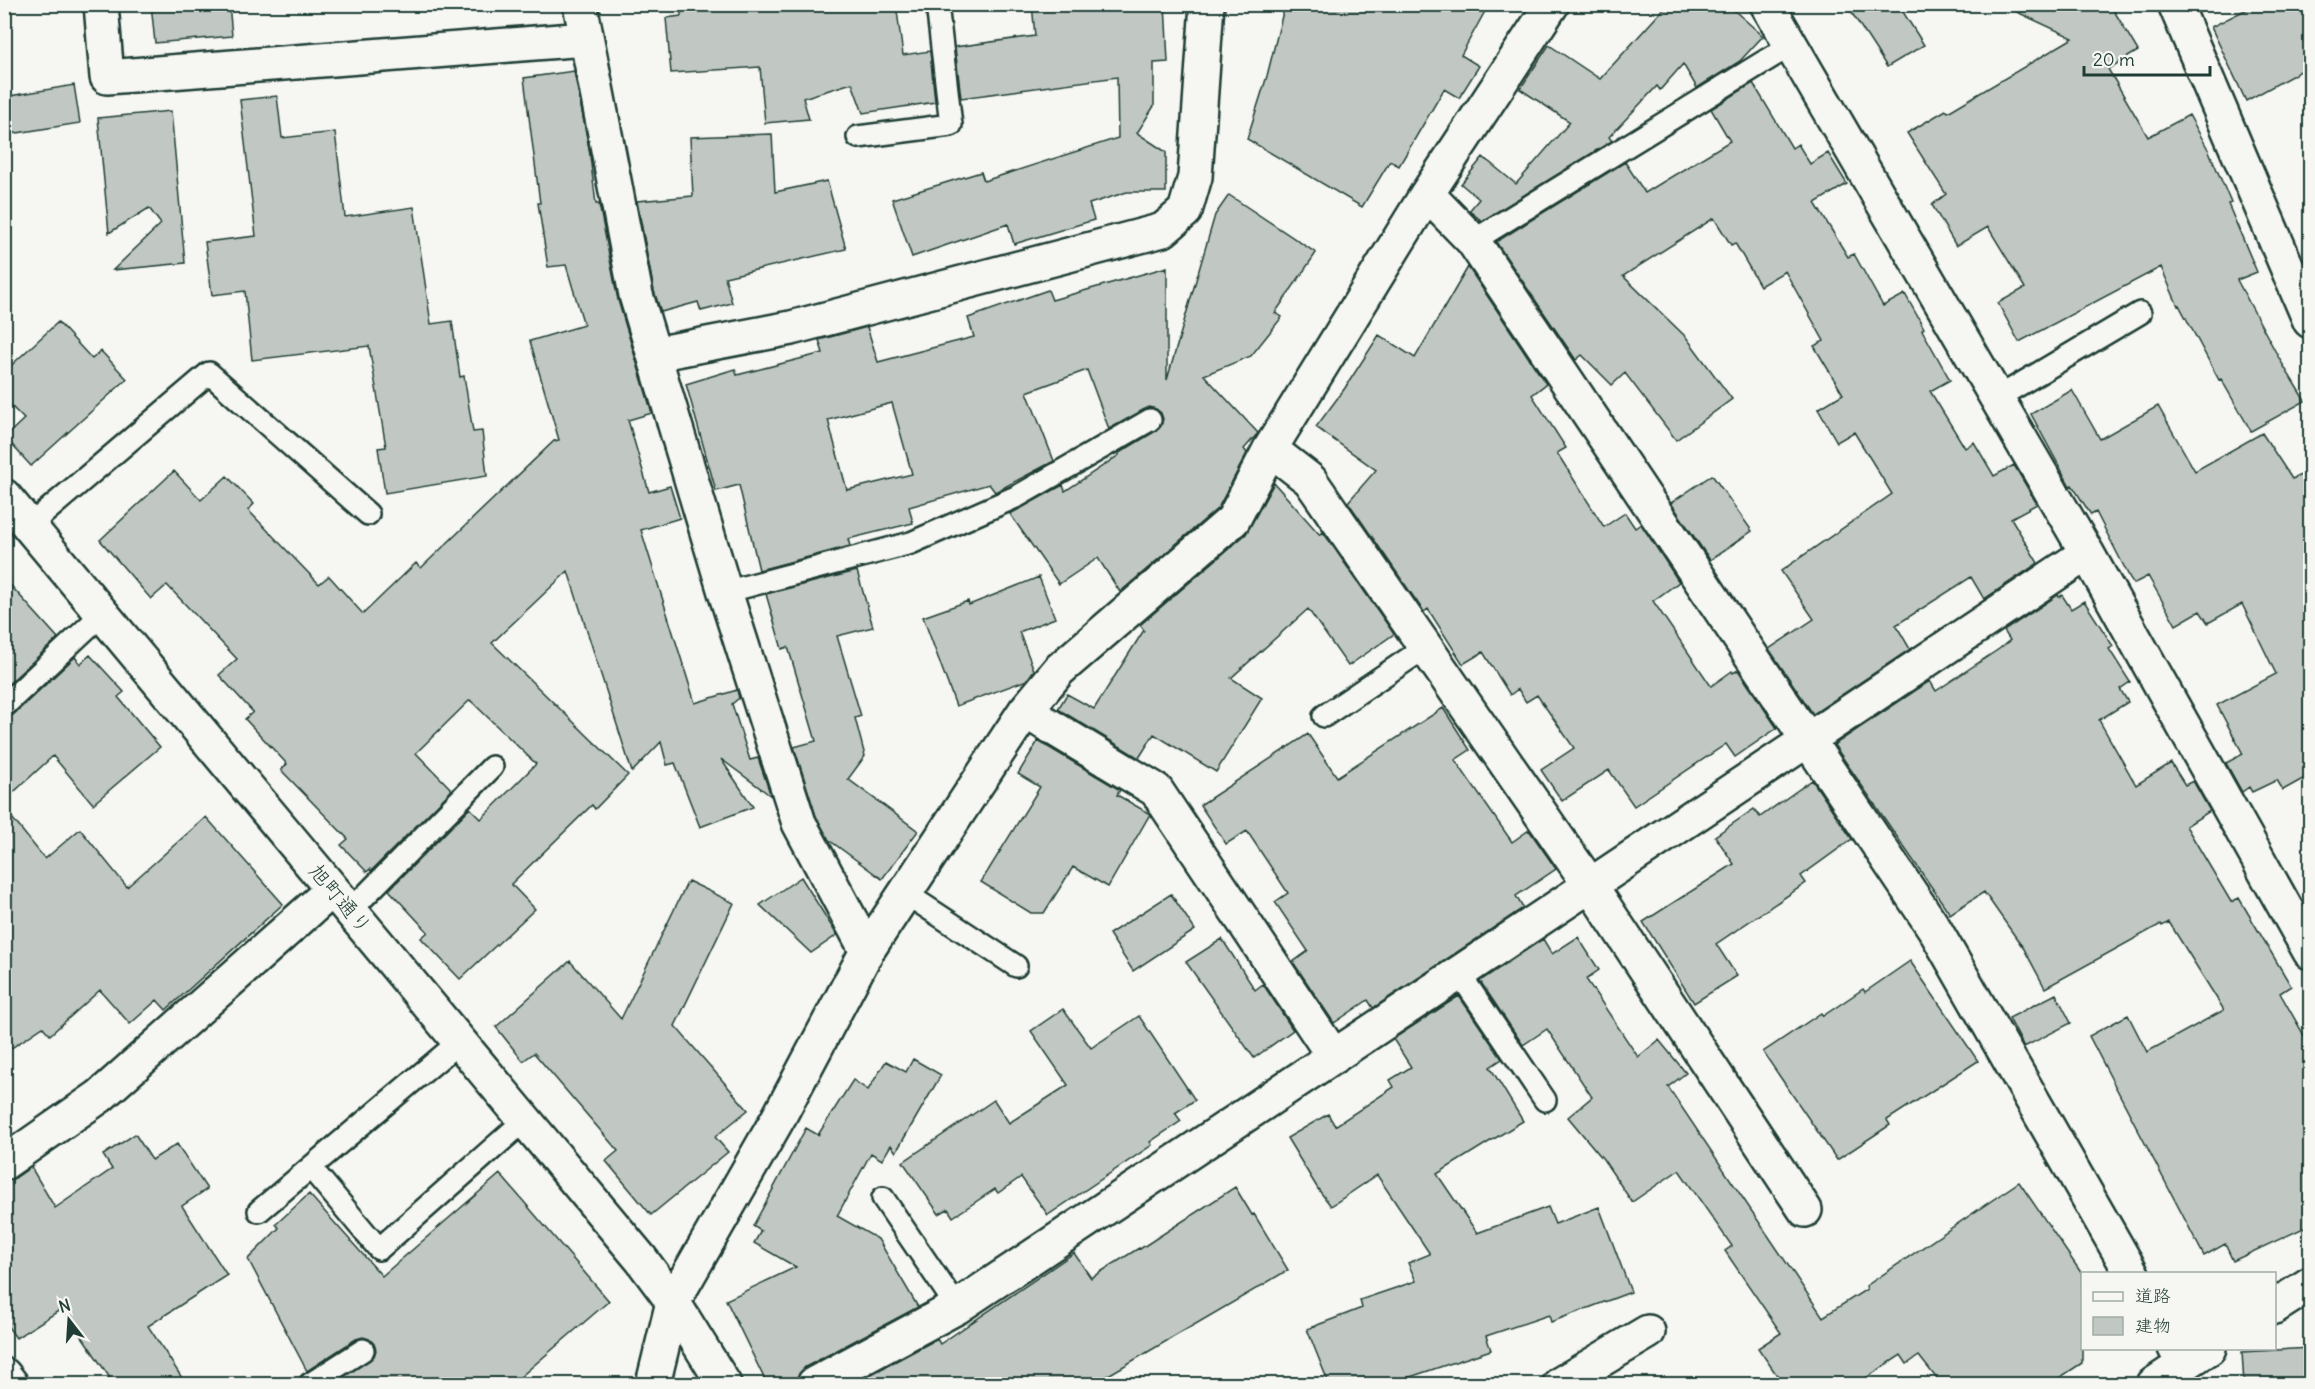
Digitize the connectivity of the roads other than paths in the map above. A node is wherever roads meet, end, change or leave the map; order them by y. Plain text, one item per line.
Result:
1 (101, 4) edge
2 (579, 4) edge
3 (937, 4) edge
4 (1207, 4) edge
5 (1552, 4) edge
6 (1767, 4) edge
7 (2175, 4) edge
8 (585, 39) junction
9 (1791, 45) junction
10 (858, 136) dead end
11 (1427, 194) junction
12 (1473, 241) junction
13 (2140, 313) dead end
14 (2310, 321) edge
15 (655, 354) junction
16 (1997, 399) junction
17 (1150, 420) dead end
18 (1270, 449) junction
19 (4, 496) edge
20 (368, 514) dead end
21 (29, 526) junction
22 (2086, 553) junction
23 (725, 591) junction
24 (102, 614) junction
25 (1426, 647) junction
26 (4, 706) edge
27 (1025, 711) junction
28 (1324, 716) dead end
29 (1808, 740) junction
30 (492, 767) dead end
31 (1590, 885) junction
32 (905, 893) junction
33 (341, 900) junction
34 (867, 951) junction
35 (2310, 952) edge
36 (1016, 966) dead end
37 (1459, 973) junction
38 (459, 1042) junction
39 (1334, 1057) junction
40 (1545, 1100) dead end
41 (525, 1120) junction
42 (4, 1163) edge
43 (311, 1168) junction
44 (884, 1198) dead end
45 (1805, 1210) dead end
46 (259, 1211) dead end
47 (2131, 1272) edge
48 (2310, 1284) edge
49 (673, 1302) junction
50 (2276, 1306) edge
51 (957, 1307) junction
52 (1648, 1332) dead end
53 (363, 1350) dead end
54 (2189, 1354) edge
55 (4, 1375) edge
56 (11, 1384) edge
57 (310, 1384) edge
58 (653, 1384) edge
59 (724, 1384) edge
60 (814, 1384) edge
61 (1560, 1384) edge
62 (2154, 1384) edge

1 - 8 street
2 - 8 street
3 - 10 lane
4 - 15 street
5 - 11 street
6 - 9 street
7 - 14 street
8 - 15 street
9 - 12 lane
9 - 16 street
11 - 12 street
11 - 18 street
12 - 29 street
13 - 16 lane
15 - 23 street
16 - 22 street
17 - 23 lane
18 - 25 street
18 - 27 street
19 - 21 street, 旭町通り
20 - 21 lane
21 - 24 street, 旭町通り
22 - 29 street
22 - 35 street
23 - 34 street
24 - 26 lane
24 - 33 street, 旭町通り
25 - 28 lane
25 - 31 street
27 - 32 street
27 - 39 street
29 - 31 street
29 - 47 street
30 - 33 lane
31 - 37 street
31 - 45 street
32 - 34 street
32 - 36 lane
33 - 38 street, 旭町通り
33 - 42 street
34 - 49 street
37 - 39 street
37 - 40 lane
38 - 41 street, 旭町通り
38 - 43 lane
39 - 51 street
41 - 43 lane
41 - 49 street, 旭町通り
43 - 46 lane
44 - 51 lane
48 - 50 street
49 - 58 street
49 - 59 street, 旭町通り
51 - 60 street
52 - 61 street
53 - 57 lane
54 - 62 street
55 - 56 street

